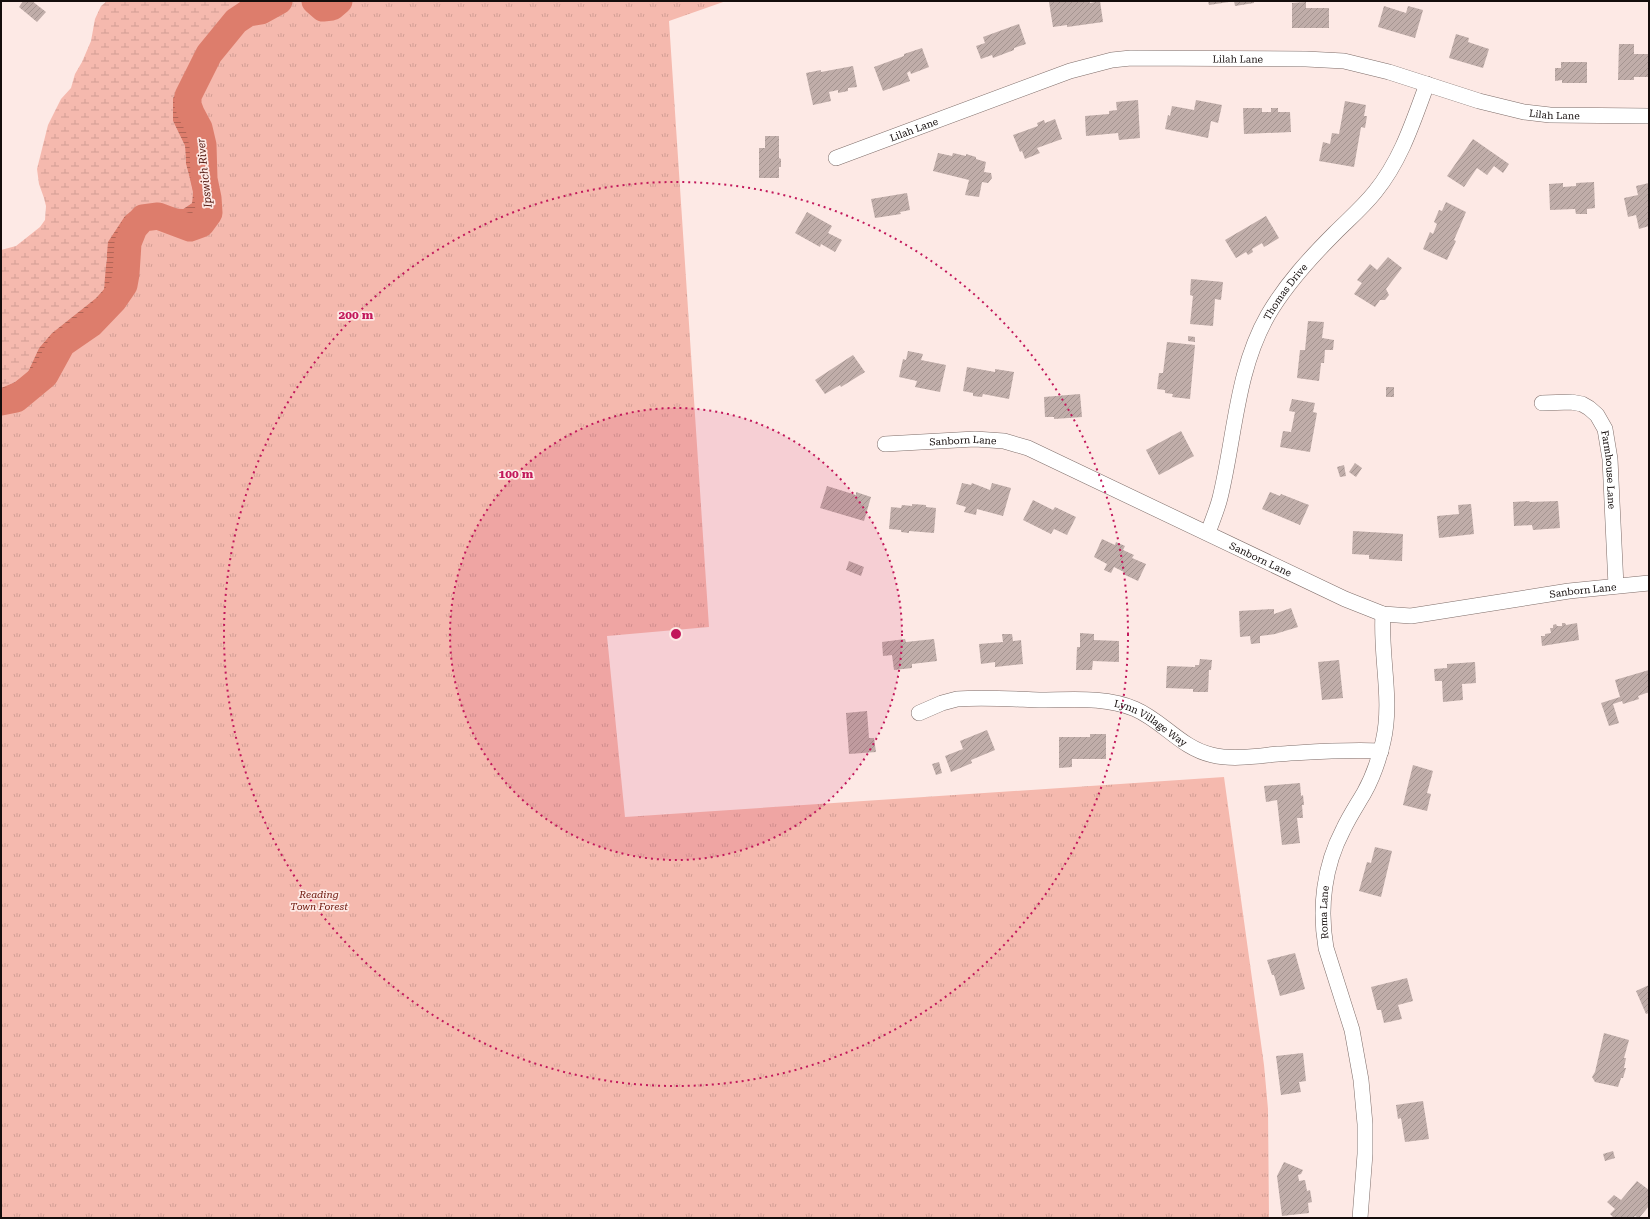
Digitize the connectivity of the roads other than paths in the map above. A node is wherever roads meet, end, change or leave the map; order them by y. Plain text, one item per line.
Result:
1 (1427, 84) junction
2 (1649, 116) edge
3 (836, 158) dead end
4 (1542, 403) dead end
5 (885, 444) dead end
6 (1208, 533) junction
7 (1649, 583) edge
8 (1616, 586) junction
9 (1383, 614) junction
10 (919, 713) dead end
11 (1381, 751) junction
12 (1360, 1218) edge

1 - 2 street, Lilah Lane
1 - 3 street, Lilah Lane
1 - 6 street, Thomas Drive
4 - 8 street, Farmhouse Lane
5 - 6 street, Sanborn Lane
6 - 9 street, Sanborn Lane
7 - 8 street, Sanborn Lane
8 - 9 street, Sanborn Lane
9 - 11 street, Roma Lane
10 - 11 street, Lynn Village Way
11 - 12 street, Roma Lane

